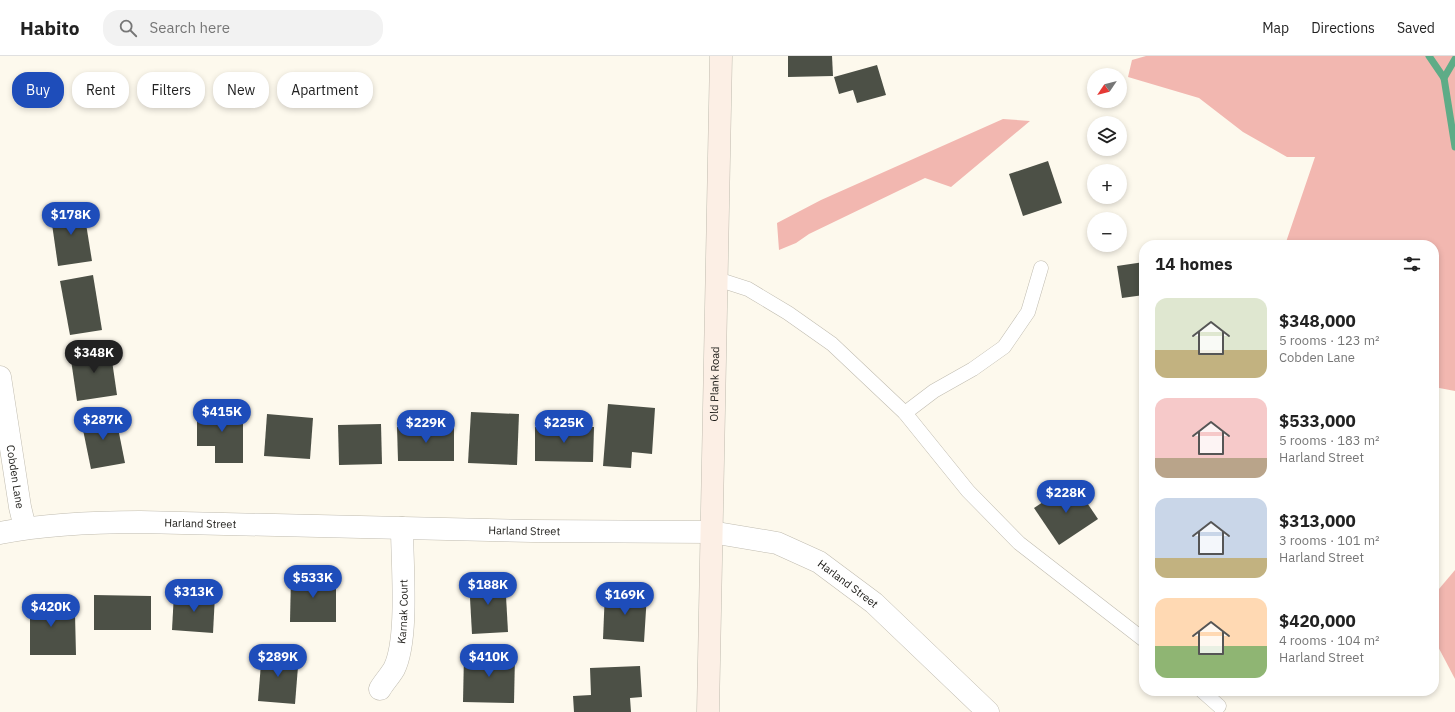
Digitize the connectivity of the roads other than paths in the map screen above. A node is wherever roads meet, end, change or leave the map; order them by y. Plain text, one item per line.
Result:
1 (720, 56) edge
2 (1041, 268) dead end
3 (717, 279) junction
4 (0, 378) edge
5 (905, 413) junction
6 (26, 528) junction
7 (402, 528) junction
8 (711, 532) junction
9 (0, 533) edge
10 (1139, 636) edge
11 (380, 689) dead end
12 (1208, 696) edge
13 (1219, 706) dead end
14 (708, 712) edge
15 (988, 712) edge

1 - 3 street, Old Plank Road
2 - 5 lane
3 - 5 lane
3 - 8 street, Old Plank Road
4 - 6 street, Cobden Lane
5 - 10 lane
6 - 7 street, Harland Street
6 - 9 street, Harland Street
7 - 8 street, Harland Street
7 - 11 street, Karnak Court
8 - 14 street, Old Plank Road
8 - 15 street, Harland Street
12 - 13 lane

